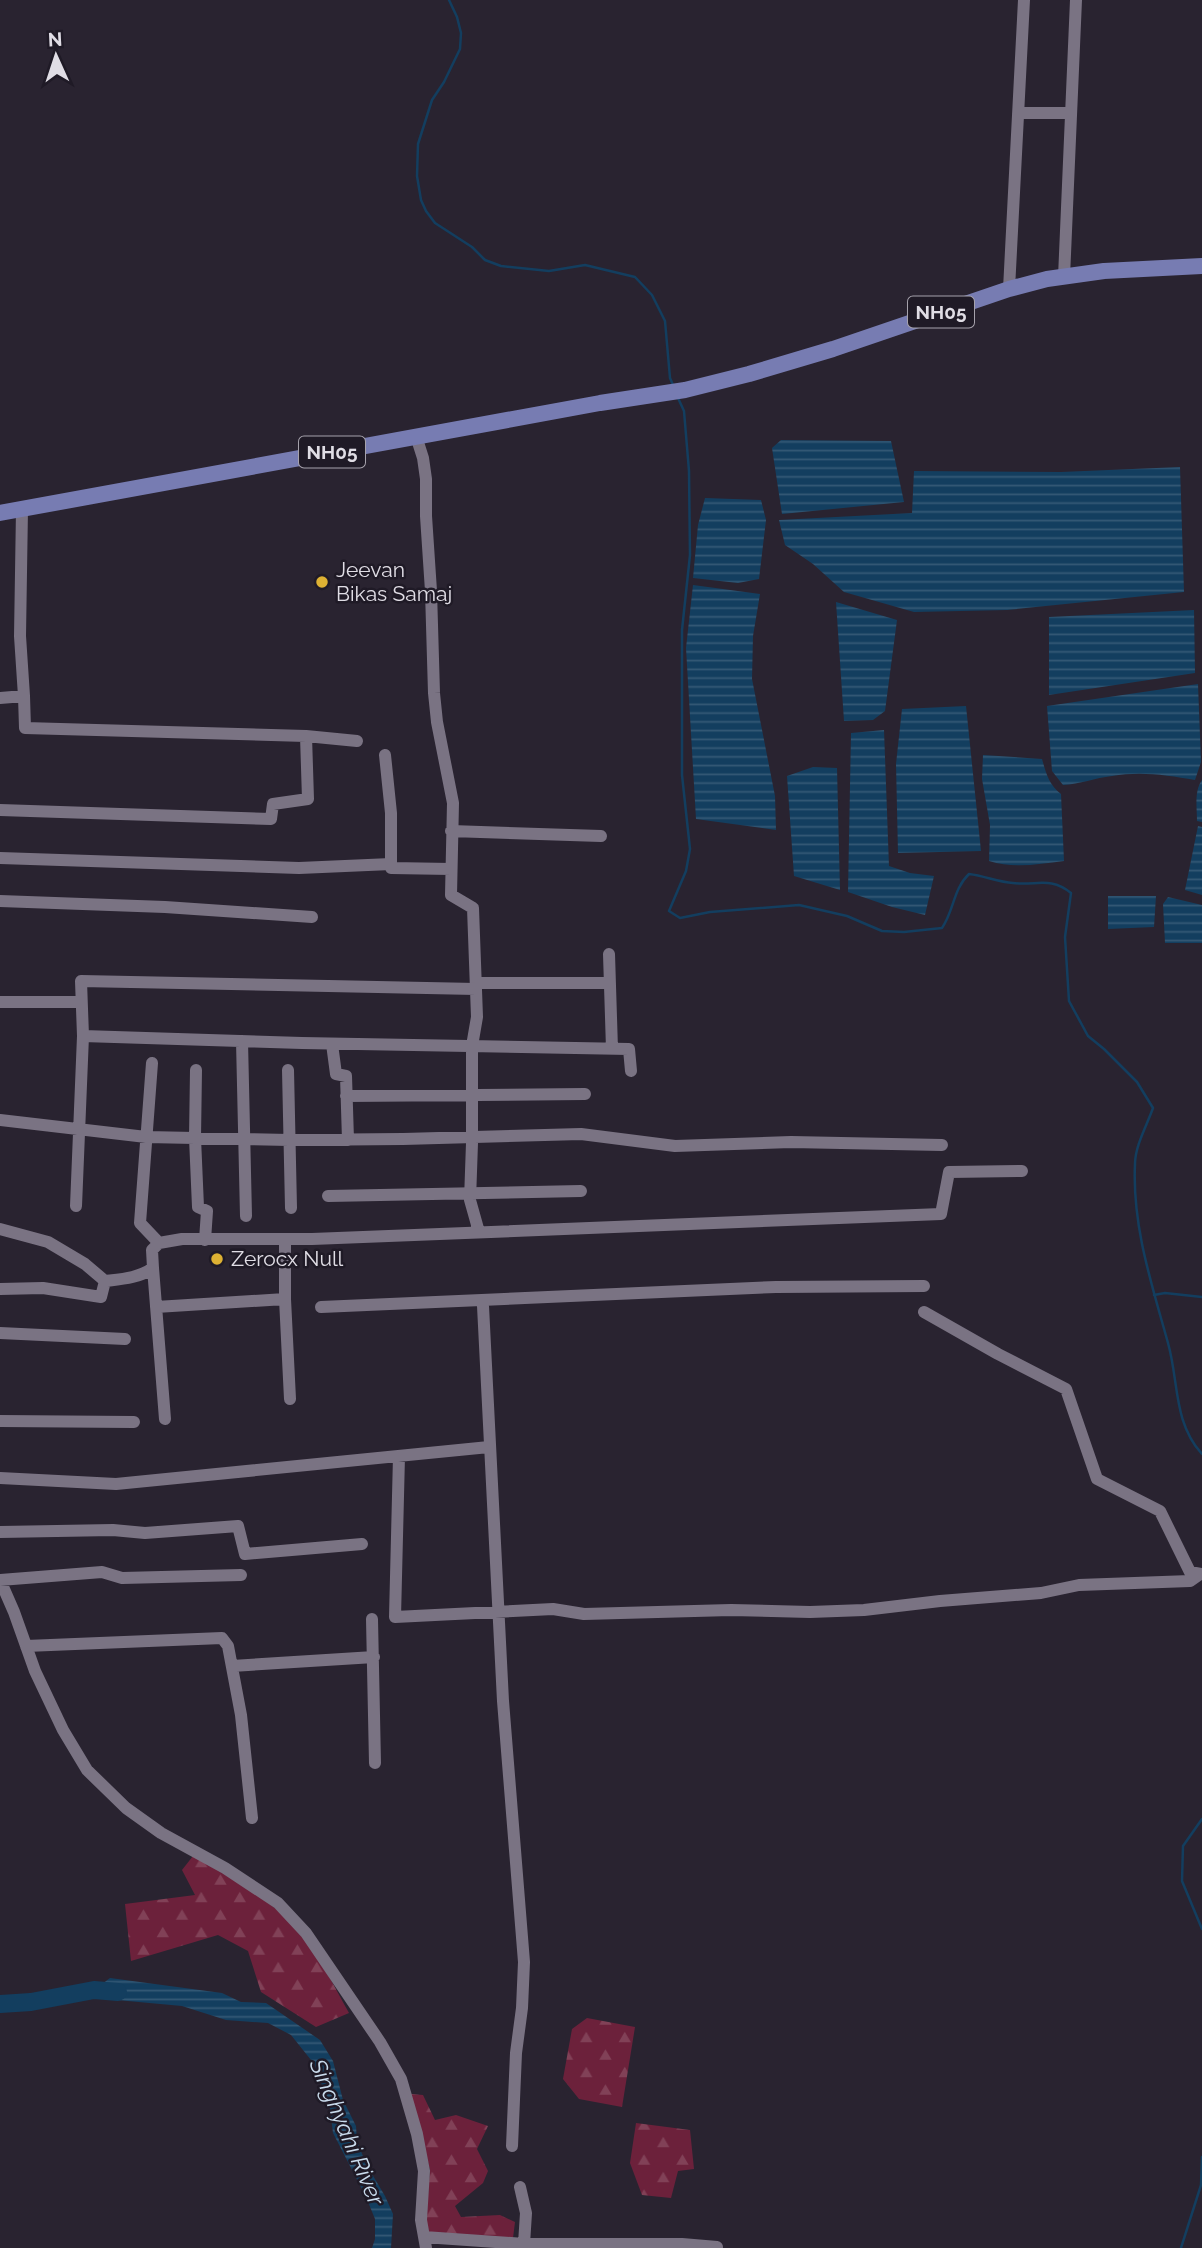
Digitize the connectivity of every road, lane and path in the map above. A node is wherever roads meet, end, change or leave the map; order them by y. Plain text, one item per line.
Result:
1 (1024, 0) edge
2 (1076, 0) edge
3 (1018, 113) junction
4 (1071, 113) junction
5 (1202, 266) edge
6 (1063, 277) junction
7 (1009, 289) junction
8 (416, 436) junction
9 (22, 509) junction
10 (0, 513) edge
11 (23, 696) junction
12 (0, 698) edge
13 (306, 736) junction
14 (356, 741) dead end
15 (385, 755) dead end
16 (0, 810) edge
17 (452, 831) junction
18 (601, 836) dead end
19 (0, 858) edge
20 (391, 864) junction
21 (451, 869) junction
22 (0, 901) edge
23 (312, 918) dead end
24 (609, 954) dead end
25 (610, 983) junction
26 (476, 986) junction
27 (0, 1002) edge
28 (80, 1002) junction
29 (83, 1036) junction
30 (242, 1041) junction
31 (332, 1044) junction
32 (472, 1046) junction
33 (612, 1048) junction
34 (152, 1063) dead end
35 (196, 1070) dead end
36 (289, 1070) dead end
37 (631, 1071) dead end
38 (585, 1094) dead end
39 (346, 1096) junction
40 (471, 1096) junction
41 (0, 1120) edge
42 (78, 1130) junction
43 (146, 1137) junction
44 (195, 1138) junction
45 (243, 1139) junction
46 (472, 1139) junction
47 (289, 1140) junction
48 (348, 1140) junction
49 (942, 1145) dead end
50 (1022, 1171) dead end
51 (581, 1192) dead end
52 (470, 1193) junction
53 (328, 1196) dead end
54 (76, 1206) dead end
55 (291, 1208) dead end
56 (246, 1216) dead end
57 (0, 1229) edge
58 (479, 1232) junction
59 (285, 1239) junction
60 (205, 1240) junction
61 (159, 1243) junction
62 (153, 1268) junction
63 (105, 1281) junction
64 (924, 1286) dead end
65 (0, 1289) edge
66 (285, 1299) junction
67 (483, 1306) dead end
68 (156, 1307) junction
69 (321, 1307) dead end
70 (924, 1312) dead end
71 (0, 1333) edge
72 (125, 1339) dead end
73 (290, 1399) dead end
74 (165, 1419) dead end
75 (0, 1421) edge
76 (134, 1422) dead end
77 (489, 1447) junction
78 (399, 1456) junction
79 (0, 1478) edge
80 (0, 1532) edge
81 (362, 1544) dead end
82 (1201, 1574) edge
83 (241, 1575) dead end
84 (0, 1580) edge
85 (498, 1611) junction
86 (372, 1619) dead end
87 (26, 1646) junction
88 (374, 1657) junction
89 (232, 1666) junction
90 (375, 1763) dead end
91 (252, 1818) dead end
92 (512, 2146) dead end
93 (520, 2187) dead end
94 (425, 2242) edge
95 (524, 2244) junction
96 (717, 2247) edge

1 - 3 street
2 - 4 street
3 - 4 street
3 - 7 street
4 - 6 street
5 - 6 main road, NH05
6 - 7 main road, NH05
7 - 8 main road, NH05
8 - 9 main road, NH05
8 - 17 street
9 - 10 main road, NH05
9 - 11 street
11 - 12 street
11 - 13 street
13 - 14 street
13 - 16 street
15 - 20 street
17 - 18 street
17 - 21 street
19 - 20 street
20 - 21 street
21 - 26 street
22 - 23 street
24 - 25 street
25 - 26 street
25 - 33 street
26 - 28 street
26 - 32 street
27 - 28 street
28 - 29 street
29 - 30 street
29 - 42 street
30 - 31 street
30 - 45 street
31 - 32 street
31 - 39 street
32 - 33 street
32 - 40 street
33 - 37 street
34 - 43 street
35 - 44 street
36 - 47 street
38 - 40 street
39 - 40 street
39 - 48 street
40 - 46 street
41 - 42 street
42 - 43 street
42 - 54 street
43 - 44 street
43 - 61 street
44 - 45 street
44 - 60 street
45 - 47 street
45 - 56 street
46 - 48 street
46 - 49 street
46 - 52 street
47 - 48 street
47 - 55 street
50 - 58 street
51 - 52 street
52 - 53 street
52 - 58 street
57 - 63 street
58 - 59 street
59 - 60 street
59 - 66 street
60 - 61 street
61 - 62 street
62 - 63 street
62 - 68 street
63 - 65 street
64 - 69 street
66 - 68 street
66 - 73 street
67 - 77 street
68 - 74 street
70 - 82 street
71 - 72 street
75 - 76 street
77 - 78 street
77 - 85 street
78 - 79 street
78 - 85 street
80 - 81 street
82 - 85 street
83 - 84 street
84 - 87 street
85 - 92 street
86 - 88 street
87 - 89 street
87 - 94 street
88 - 89 street
88 - 90 street
89 - 91 street
93 - 95 street
94 - 95 street
95 - 96 street

